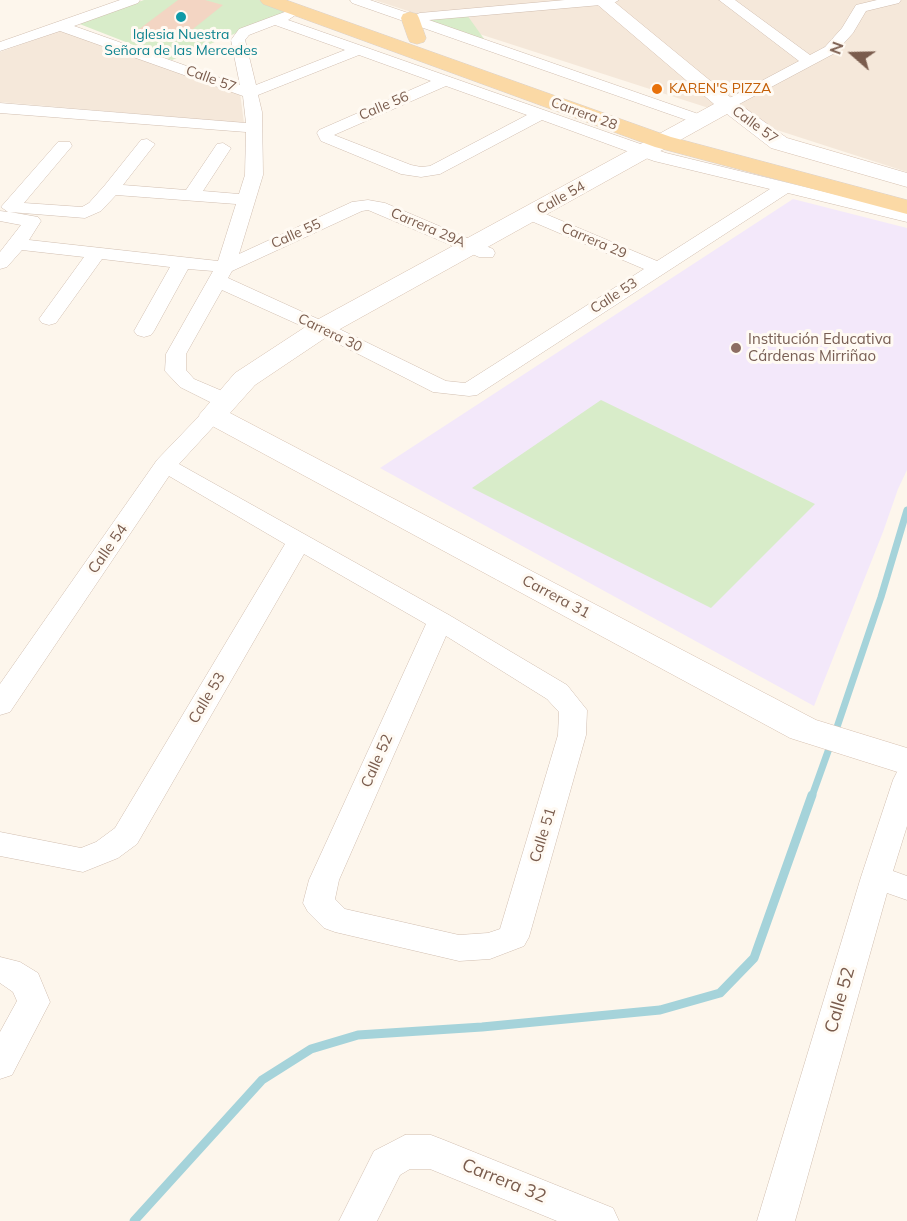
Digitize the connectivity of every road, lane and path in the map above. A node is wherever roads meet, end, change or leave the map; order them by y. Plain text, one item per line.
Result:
1 (133, 0) edge
2 (269, 0) edge
3 (357, 0) edge
4 (726, 0) edge
5 (894, 0) edge
6 (596, 1) edge
7 (855, 4) edge
8 (304, 5) edge
9 (468, 6) edge
10 (410, 18) junction
11 (275, 20) junction
12 (61, 26) junction
13 (417, 38) junction
14 (0, 47) edge
15 (502, 49) junction
16 (359, 50) junction
17 (809, 61) junction
18 (444, 81) junction
19 (249, 93) junction
20 (0, 108) edge
21 (542, 114) junction
22 (253, 128) junction
23 (694, 130) junction
24 (147, 144) dead end
25 (64, 146) dead end
26 (223, 148) dead end
27 (907, 180) edge
28 (784, 188) junction
29 (111, 189) junction
30 (907, 189) edge
31 (192, 194) junction
32 (248, 200) junction
33 (368, 205) joint
34 (907, 207) edge
35 (4, 210) edge
36 (907, 217) edge
37 (537, 218) junction
38 (17, 244) junction
39 (479, 250) junction
40 (97, 253) junction
41 (182, 262) junction
42 (0, 263) edge
43 (657, 268) junction
44 (221, 274) junction
45 (49, 320) dead end
46 (144, 330) dead end
47 (331, 333) junction
48 (441, 387) joint
49 (219, 408) junction
50 (165, 465) junction
51 (299, 541) junction
52 (440, 621) junction
53 (0, 705) edge
54 (866, 740) junction
55 (907, 744) edge
56 (907, 762) edge
57 (907, 780) edge
58 (0, 844) edge
59 (876, 877) junction
60 (907, 888) edge
61 (490, 946) joint
62 (13, 976) edge
63 (0, 1064) edge
64 (577, 1216) edge
65 (358, 1221) edge
66 (776, 1221) edge

1 - 12 street
2 - 8 main road, Carrera 28
3 - 10 street, Carrera 28
4 - 17 street
5 - 7 street, Calle 54
6 - 9 street
6 - 23 street, Calle 57
7 - 17 street, Calle 54
8 - 11 street
8 - 13 main road, Carrera 28
8 - 23 main road, Carrera 28
9 - 10 street
9 - 15 street
10 - 13 main road
10 - 15 street, Carrera 28
11 - 16 street, Carrera 28
11 - 19 street
12 - 14 street
12 - 19 street, Calle 57
13 - 23 main road, Carrera 28
15 - 23 street, Carrera 28
16 - 18 street, Carrera 28
16 - 19 street, Calle 57
17 - 23 street, Calle 54
18 - 21 street, Carrera 28
18 - 21 street, Calle 56
19 - 22 street
20 - 22 street
21 - 23 street, Carrera 28
22 - 32 street
23 - 27 street, Calle 57
23 - 28 street, Carrera 28
23 - 30 main road, Carrera 28
23 - 34 main road, Carrera 28
23 - 37 street, Calle 54
24 - 29 street
25 - 35 street
26 - 31 street
28 - 36 street, Carrera 28
28 - 43 street, Calle 53
29 - 31 street
29 - 35 street
31 - 32 street
32 - 44 street
33 - 39 street, Carrera 29A
33 - 44 street, Calle 55
35 - 38 street
37 - 39 street, Calle 54
37 - 43 street, Carrera 29
38 - 40 street
38 - 42 street
39 - 47 street, Calle 54
40 - 41 street
40 - 45 street
41 - 44 street
41 - 46 street
43 - 48 street, Calle 53
44 - 47 street, Carrera 30
44 - 49 street
47 - 48 street, Carrera 30
47 - 49 street, Calle 54
49 - 50 street, Calle 54
49 - 54 street, Carrera 31
50 - 51 street
50 - 53 street, Calle 54
51 - 52 street
51 - 58 street, Calle 53
52 - 61 street, Calle 51
52 - 61 street, Calle 52
54 - 55 street, Carrera 31
54 - 56 street, Carrera 31
57 - 59 street, Calle 52
59 - 60 street
59 - 66 street, Calle 52
62 - 63 street
64 - 65 street, Carrera 32

